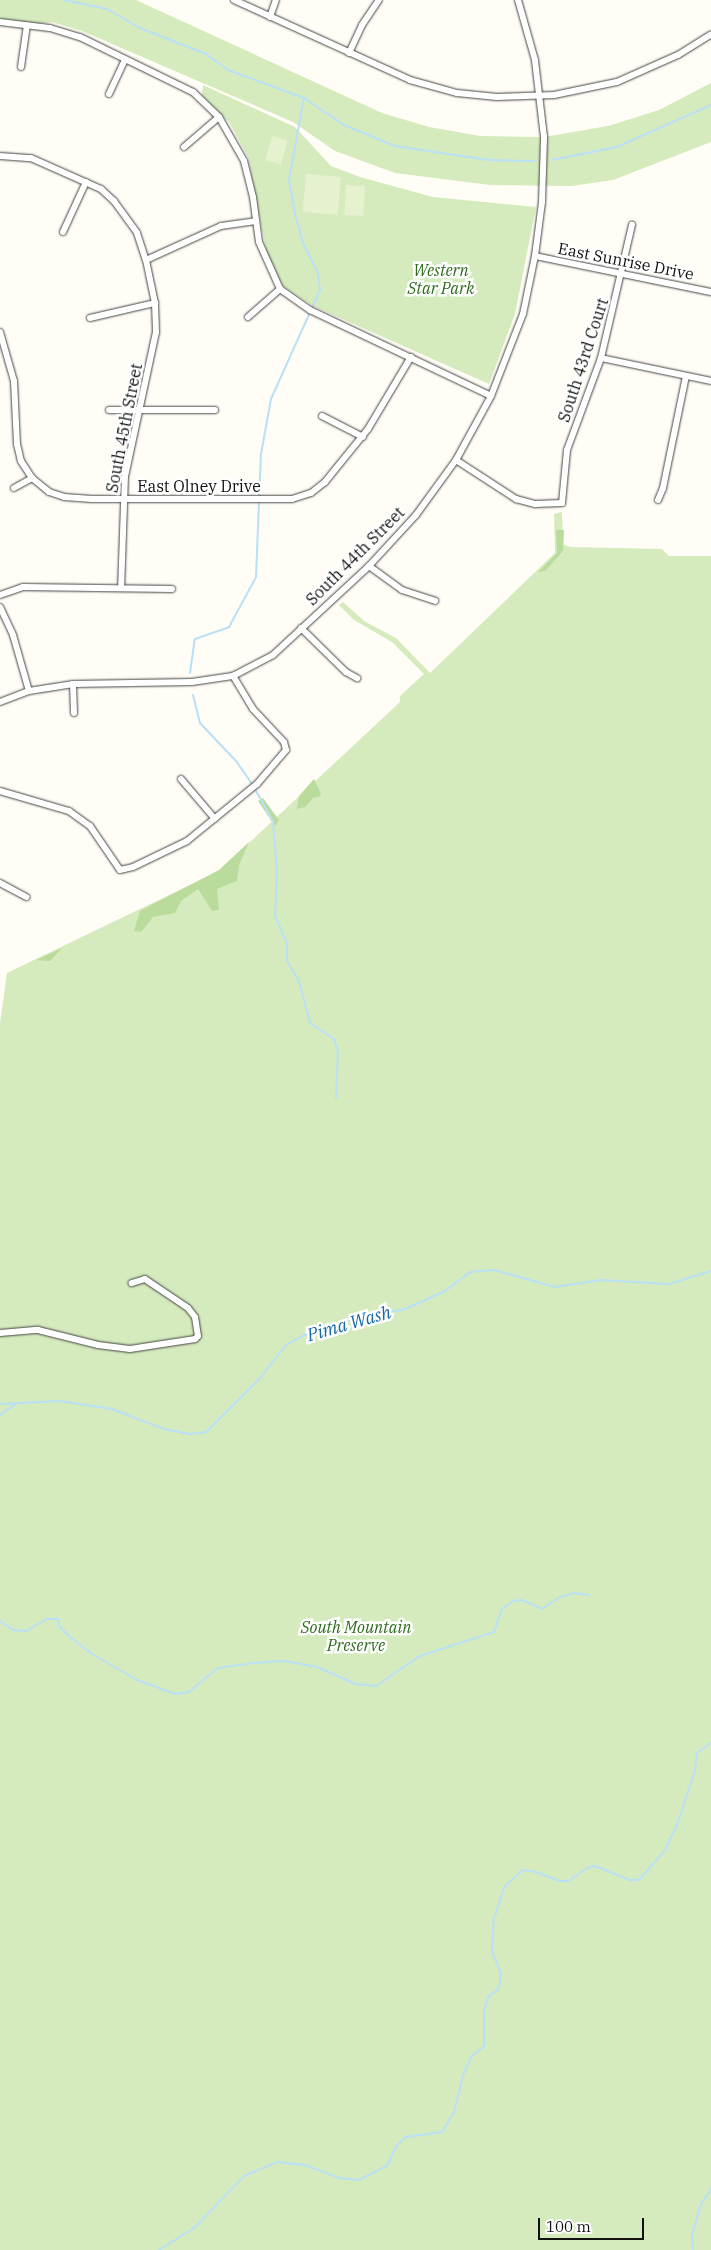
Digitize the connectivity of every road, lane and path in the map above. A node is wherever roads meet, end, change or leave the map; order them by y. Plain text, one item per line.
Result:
1 (234, 0) edge
2 (276, 0) edge
3 (379, 0) edge
4 (518, 0) edge
5 (270, 17) junction
6 (0, 22) edge
7 (27, 25) junction
8 (711, 34) edge
9 (349, 53) junction
10 (125, 59) junction
11 (21, 67) dead end
12 (109, 94) dead end
13 (540, 96) junction
14 (219, 117) junction
15 (184, 147) dead end
16 (0, 156) edge
17 (86, 182) junction
18 (256, 221) junction
19 (632, 225) dead end
20 (63, 232) dead end
21 (535, 256) junction
22 (146, 260) junction
23 (623, 274) junction
24 (280, 289) junction
25 (711, 292) edge
26 (156, 304) junction
27 (248, 317) dead end
28 (90, 318) dead end
29 (1, 335) edge
30 (411, 357) junction
31 (601, 358) junction
32 (686, 376) junction
33 (711, 381) edge
34 (491, 396) junction
35 (109, 410) dead end
36 (139, 410) junction
37 (215, 410) dead end
38 (322, 416) dead end
39 (362, 437) junction
40 (456, 460) junction
41 (32, 478) junction
42 (14, 488) dead end
43 (124, 500) junction
44 (658, 500) dead end
45 (369, 566) junction
46 (121, 588) junction
47 (172, 589) dead end
48 (0, 595) edge
49 (435, 602) dead end
50 (0, 607) edge
51 (301, 628) junction
52 (233, 676) junction
53 (357, 678) dead end
54 (73, 684) junction
55 (29, 691) junction
56 (0, 702) edge
57 (74, 713) dead end
58 (180, 779) dead end
59 (0, 791) edge
60 (215, 820) junction
61 (0, 883) edge
62 (26, 897) dead end
63 (132, 1284) dead end
64 (0, 1334) edge

1 - 5 street
2 - 5 street
3 - 9 street
4 - 13 street, South 44th Street
5 - 9 street
6 - 7 street
7 - 10 street
7 - 11 street
8 - 13 street
9 - 13 street
10 - 12 street
10 - 14 street
13 - 21 street, South 44th Street
14 - 15 street
14 - 18 street
16 - 17 street
17 - 20 street
17 - 22 street
18 - 22 street
18 - 24 street
19 - 23 street, South 43rd Court
21 - 23 street, East Sunrise Drive
21 - 34 street, South 44th Street
22 - 26 street
23 - 25 street, East Sunrise Drive
23 - 31 street, South 43rd Court
24 - 27 street
24 - 30 street
26 - 28 street
26 - 36 street, South 45th Street
29 - 41 street
30 - 34 street
30 - 39 street
31 - 32 street
31 - 40 street, South 43rd Court
32 - 33 street
32 - 44 street
34 - 40 street, South 44th Street
35 - 36 street
36 - 37 street
36 - 43 street, South 45th Street
38 - 39 street
39 - 43 street, East Olney Drive
40 - 45 street, South 44th Street
41 - 42 street
41 - 43 street, East Olney Drive
43 - 46 street, South 45th Street
45 - 49 street
45 - 51 street, South 44th Street
46 - 47 street
46 - 48 street
50 - 55 street
51 - 52 street, South 44th Street
51 - 53 street
52 - 54 street, South 44th Street
52 - 60 street
54 - 55 street, South 44th Street
54 - 57 street
55 - 56 street, South 44th Street
58 - 60 street
59 - 60 street
61 - 62 street
63 - 64 street

